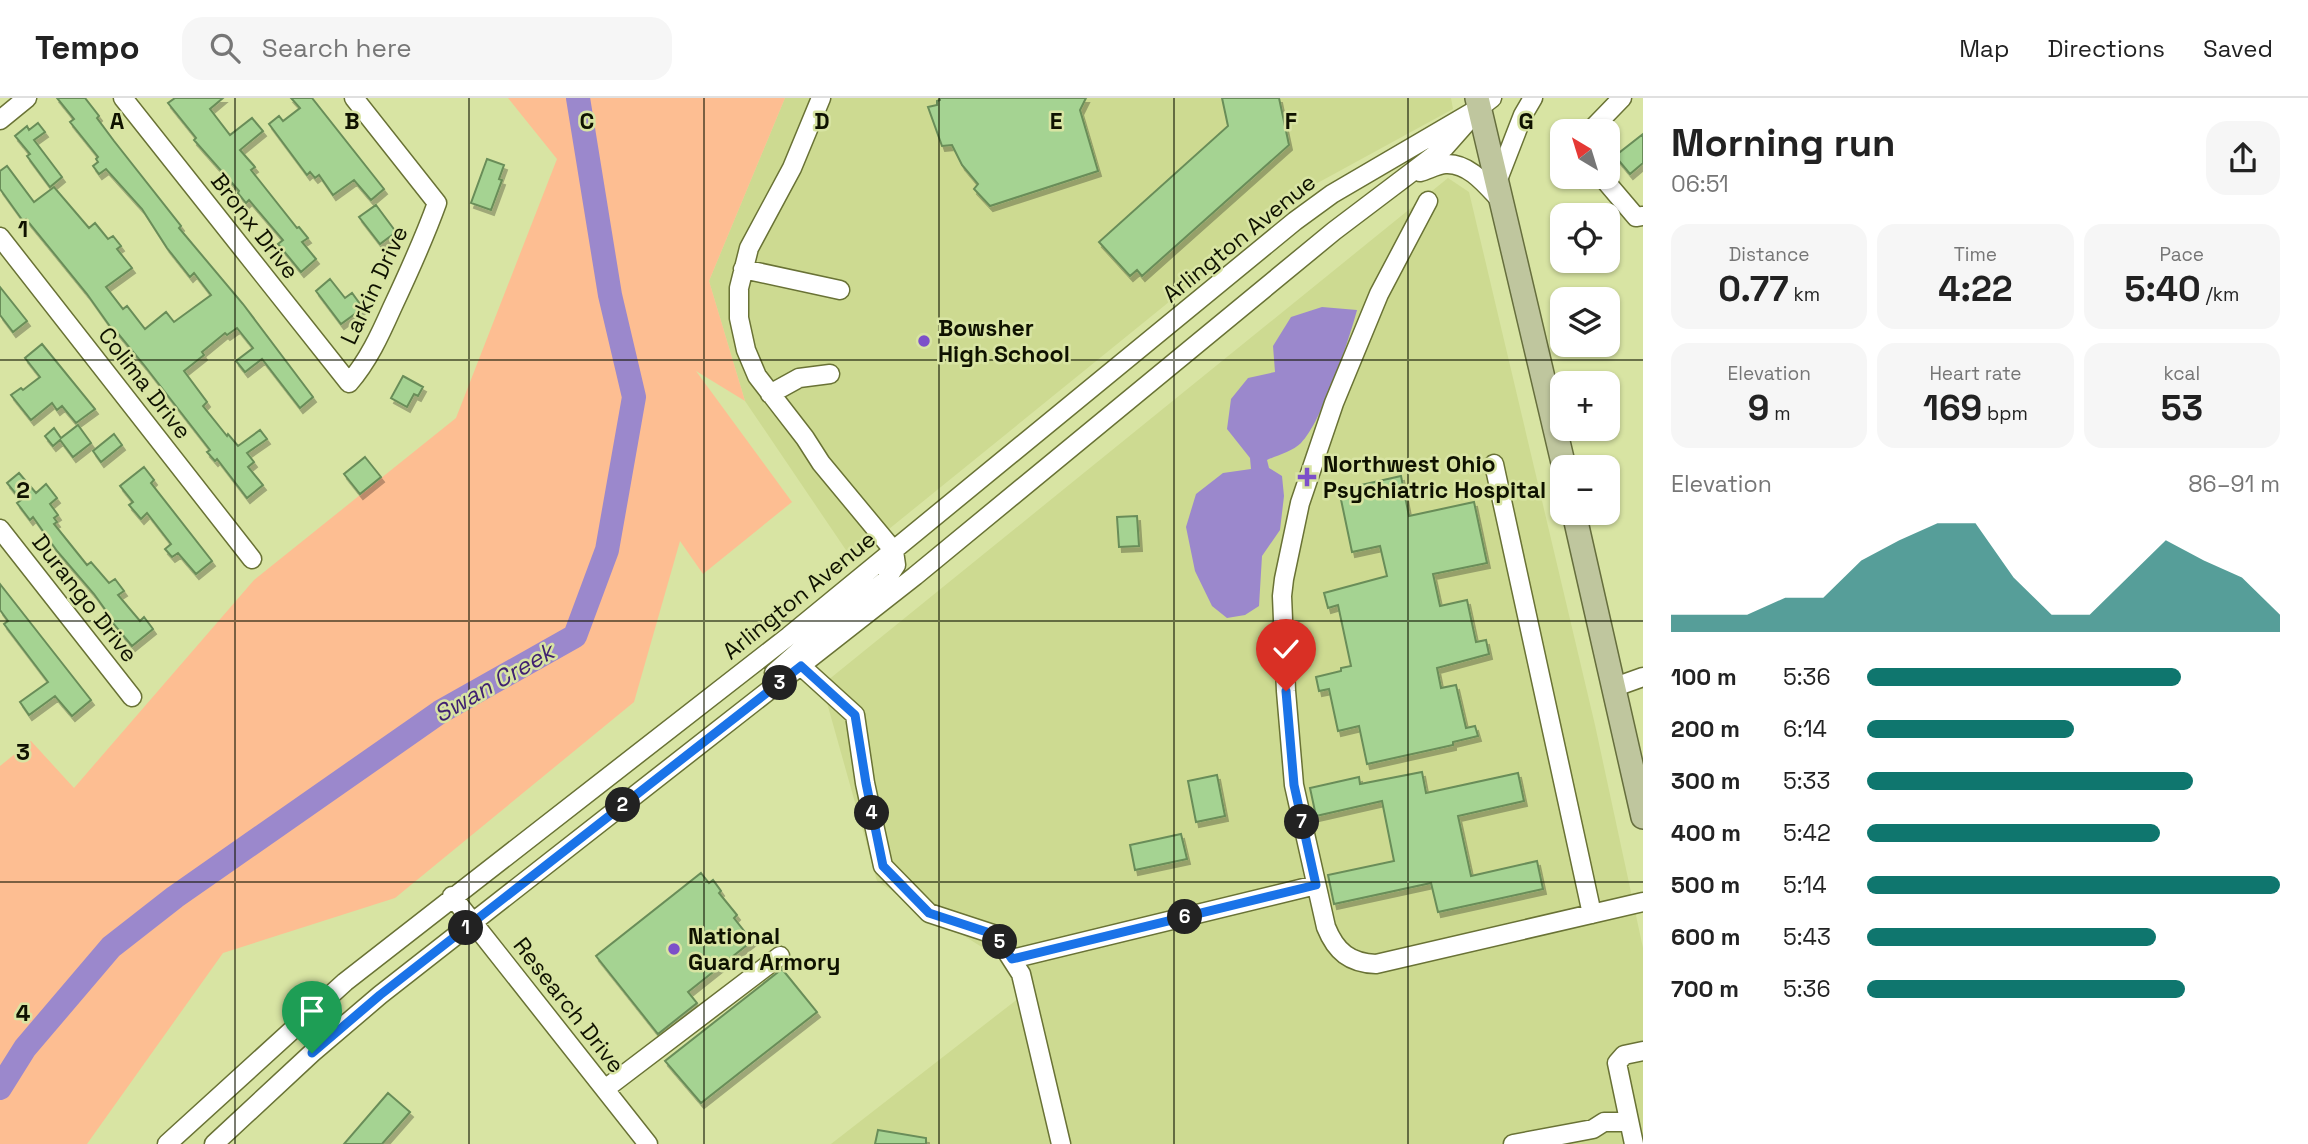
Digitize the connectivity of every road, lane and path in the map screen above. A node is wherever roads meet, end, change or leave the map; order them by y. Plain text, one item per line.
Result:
1 (27, 98) edge
2 (123, 98) edge
3 (354, 98) edge
4 (821, 98) edge
5 (1533, 98) edge
6 (1622, 98) edge
7 (1483, 101) edge
8 (1602, 119) edge
9 (0, 120) edge
10 (1406, 177) junction
11 (1612, 189) edge
12 (1499, 191) junction
13 (1428, 201) dead end
14 (1643, 216) edge
15 (0, 237) edge
16 (743, 269) junction
17 (840, 290) dead end
18 (830, 374) dead end
19 (349, 383) joint
20 (770, 394) junction
21 (1561, 455) edge
22 (1494, 464) dead end
23 (1577, 525) edge
24 (0, 529) edge
25 (894, 551) junction
26 (252, 559) dead end
27 (801, 666) junction
28 (1643, 677) edge
29 (1615, 687) junction
30 (1643, 691) edge
31 (132, 697) dead end
32 (619, 808) junction
33 (1643, 817) edge
34 (1316, 885) junction
35 (452, 896) junction
36 (1643, 902) edge
37 (1592, 914) junction
38 (473, 922) junction
39 (780, 956) dead end
40 (1012, 959) junction
41 (1643, 1051) edge
42 (605, 1089) junction
43 (1629, 1122) junction
44 (167, 1144) edge
45 (214, 1144) edge
46 (649, 1144) edge
47 (1061, 1144) edge
48 (1513, 1144) edge
49 (1634, 1144) edge

1 - 9 street
2 - 19 street, Bronx Drive
3 - 19 street, Larkin Drive
4 - 16 street
5 - 12 street
6 - 8 street
7 - 10 street
7 - 12 main road
7 - 25 street, Arlington Avenue
10 - 12 street
10 - 27 street
11 - 14 street
12 - 21 main road
13 - 34 street
15 - 26 street, Colima Drive
16 - 17 street
16 - 20 street
18 - 20 street
20 - 25 street
22 - 37 street
23 - 29 main road
24 - 31 street, Durango Drive
25 - 32 street
25 - 35 street, Arlington Avenue
27 - 32 street
27 - 40 street
28 - 29 street
29 - 30 street
29 - 33 main road
32 - 38 street
34 - 37 street
34 - 40 street
35 - 38 street, Research Drive
35 - 44 street, Arlington Avenue
36 - 37 street
38 - 42 street, Research Drive
38 - 45 street
39 - 42 street
40 - 47 street
41 - 43 street
42 - 46 street, Research Drive
43 - 48 street
43 - 49 street

